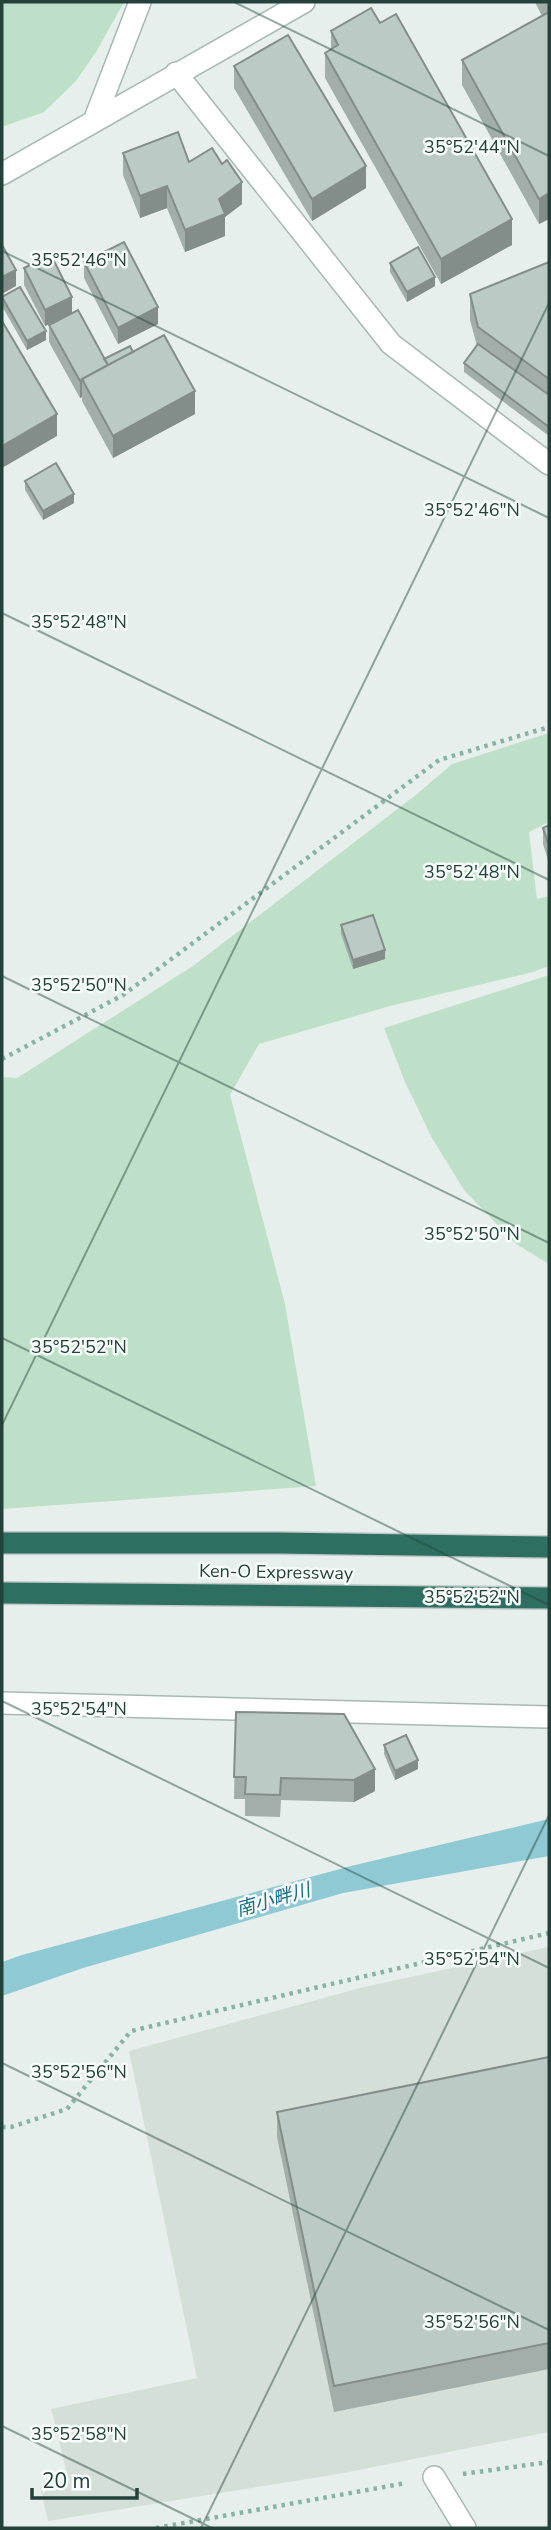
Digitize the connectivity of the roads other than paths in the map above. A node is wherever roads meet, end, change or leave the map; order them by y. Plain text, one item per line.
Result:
1 (140, 2) edge
2 (304, 2) edge
3 (176, 73) junction
4 (94, 121) junction
5 (2, 174) edge
6 (549, 464) edge
7 (2, 1543) edge
8 (549, 1547) edge
9 (2, 1593) edge
10 (549, 1598) edge
11 (2, 1703) edge
12 (549, 1717) edge
13 (434, 2477) road end
14 (465, 2528) edge

1 - 4 street
2 - 3 street
3 - 4 street
3 - 6 street
4 - 5 street
7 - 8 highway, Ken-O Expressway
9 - 10 highway, Ken-O Expressway
11 - 12 street
13 - 14 street

